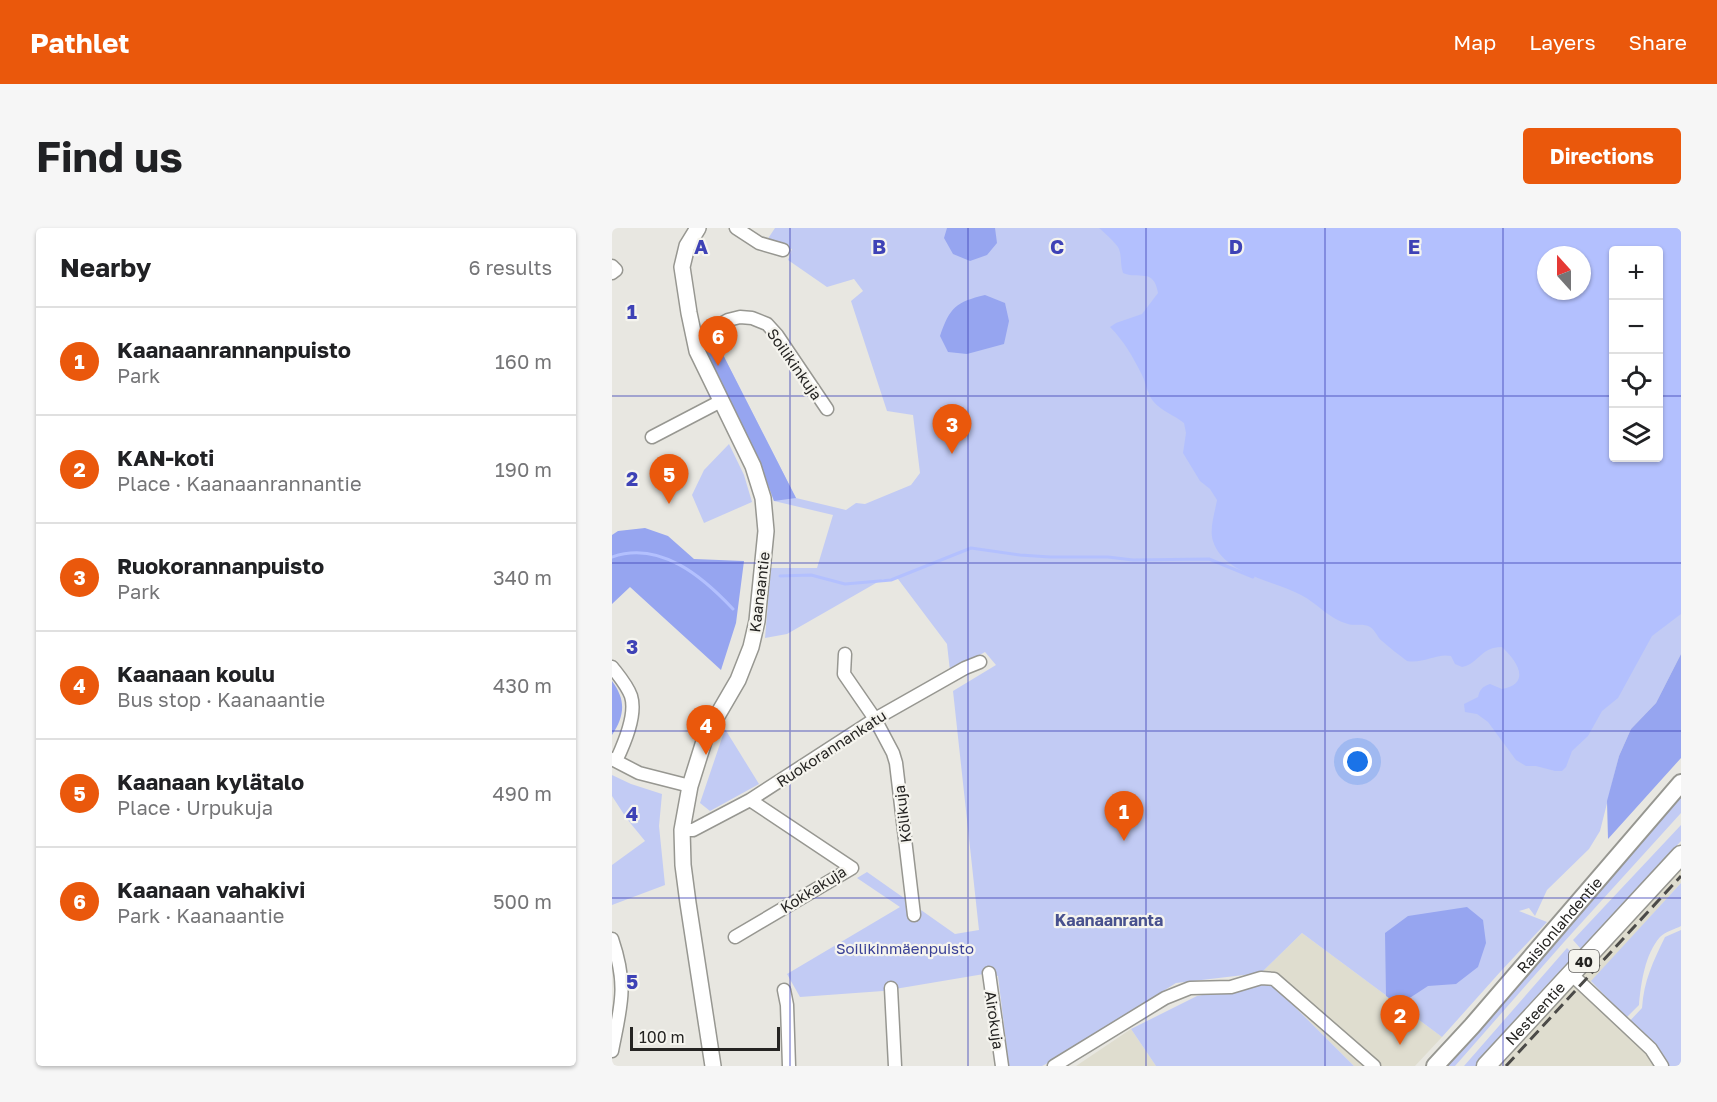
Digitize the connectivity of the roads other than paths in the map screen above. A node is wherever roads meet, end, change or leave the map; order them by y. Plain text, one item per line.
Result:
1 (698, 228) edge
2 (736, 228) edge
3 (783, 250) dead end
4 (612, 266) edge
5 (612, 273) edge
6 (695, 338) junction
7 (721, 401) junction
8 (827, 409) dead end
9 (652, 437) dead end
10 (844, 654) dead end
11 (980, 662) dead end
12 (612, 667) edge
13 (875, 718) junction
14 (614, 760) edge
15 (1681, 783) edge
16 (690, 786) junction
17 (750, 800) junction
18 (682, 830) junction
19 (1681, 855) edge
20 (914, 915) dead end
21 (735, 937) dead end
22 (612, 939) edge
23 (989, 973) dead end
24 (1571, 975) junction
25 (891, 988) dead end
26 (783, 990) dead end
27 (612, 1051) edge
28 (713, 1066) edge
29 (789, 1066) edge
30 (895, 1066) edge
31 (1002, 1066) edge
32 (1054, 1066) edge
33 (1374, 1066) edge
34 (1435, 1066) edge
35 (1486, 1066) edge
36 (1662, 1066) edge

1 - 6 street, Kaanaantie
2 - 3 street
4 - 5 street
6 - 7 street, Kaanaantie
6 - 8 street, Soilikinkuja
7 - 9 street
7 - 16 street, Kaanaantie
10 - 13 street, Kölikuja
11 - 13 street, Ruokorannankatu
12 - 14 street
13 - 17 street, Ruokorannankatu
13 - 20 street, Kölikuja
14 - 16 street
15 - 34 main road, Raisionlahdentie
16 - 18 street, Kaanaantie
17 - 18 street, Ruokorannankatu
17 - 21 street, Kokkakuja
18 - 28 street, Kaanaantie
19 - 24 main road, Nesteentie / 40
22 - 27 street
23 - 31 street, Airokuja
24 - 35 main road, Nesteentie / 40
24 - 36 street
25 - 30 street
26 - 29 street
32 - 33 street

